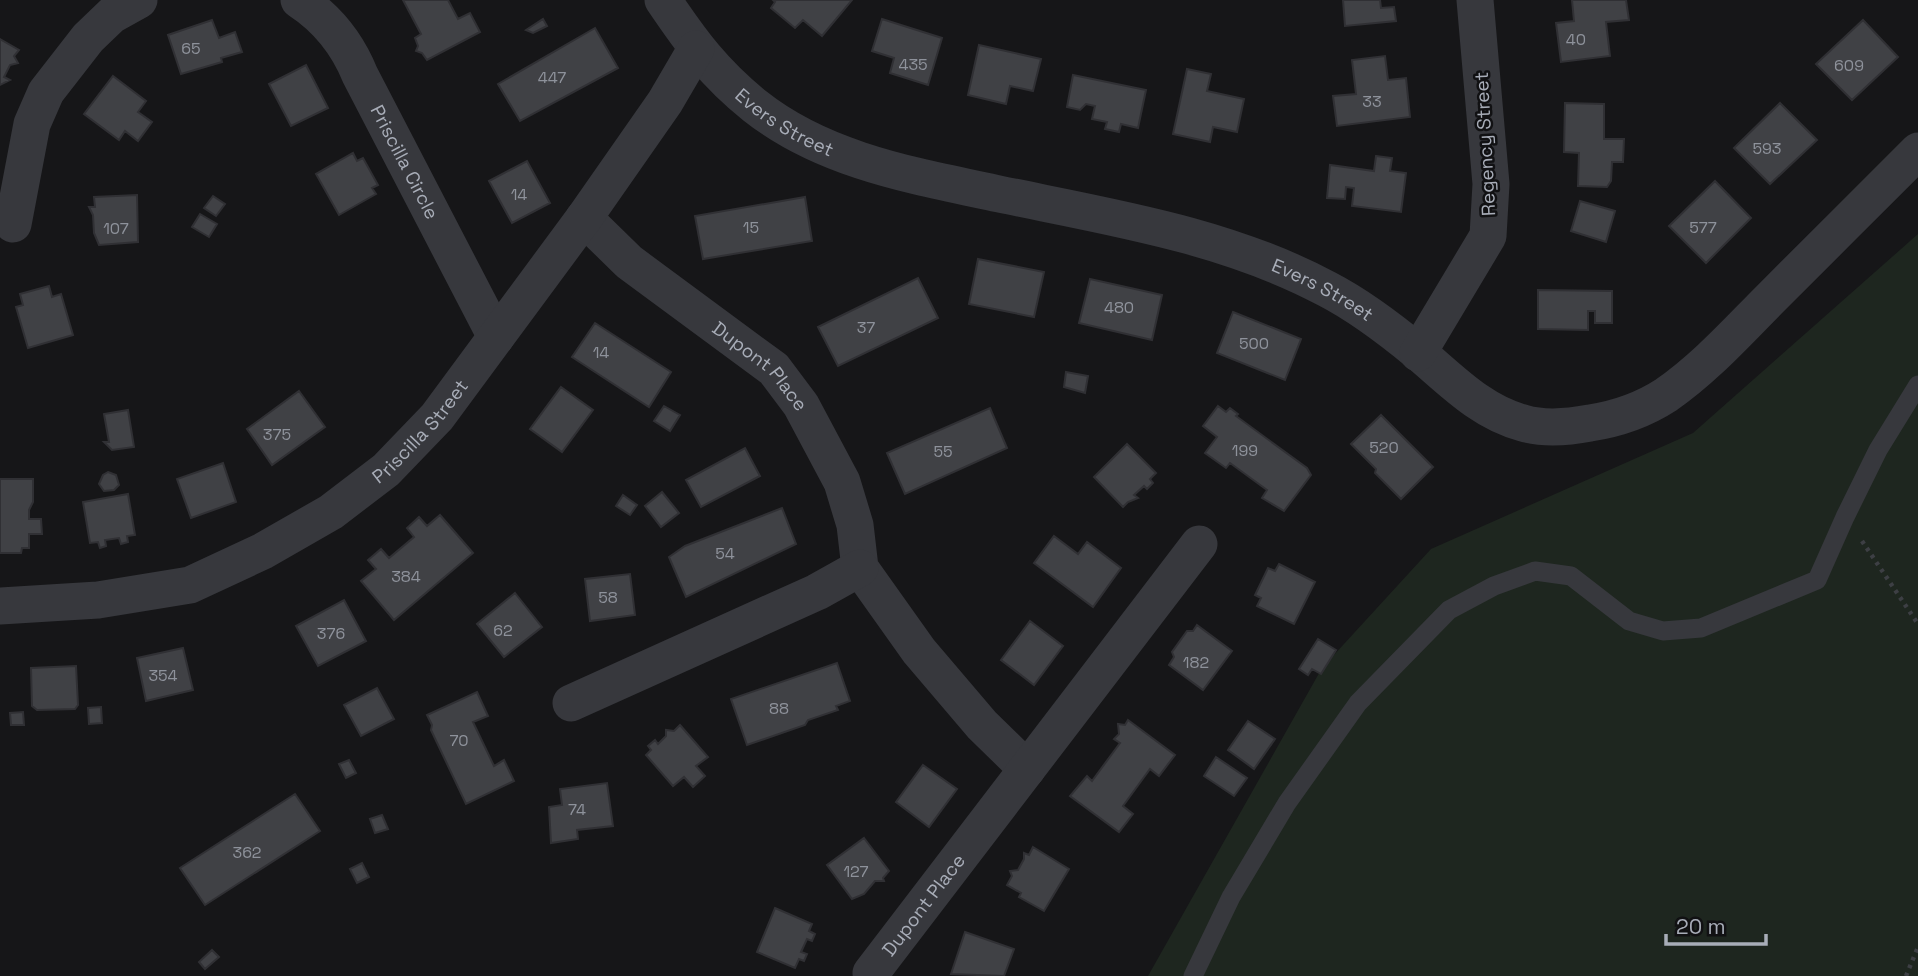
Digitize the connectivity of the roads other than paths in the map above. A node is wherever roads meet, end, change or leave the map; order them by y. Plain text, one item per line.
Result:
1 (139, 0) edge
2 (299, 0) edge
3 (663, 0) edge
4 (1475, 0) edge
5 (696, 49) junction
6 (1918, 151) edge
7 (584, 218) junction
8 (13, 224) dead end
9 (496, 337) junction
10 (1418, 353) junction
11 (1918, 384) edge
12 (1199, 544) dead end
13 (860, 568) junction
14 (0, 606) edge
15 (571, 703) dead end
16 (1027, 769) junction
17 (871, 973) dead end
18 (1193, 976) edge

1 - 8 street
2 - 9 street, Priscilla Circle
3 - 5 street, Evers Street
4 - 10 street, Regency Street
5 - 7 street, Priscilla Street
5 - 10 street, Evers Street
6 - 10 street, Evers Street
7 - 9 street, Priscilla Street
7 - 13 street, Dupont Place
9 - 14 street, Priscilla Street
11 - 18 lane
12 - 16 street, Dupont Place
13 - 15 street
13 - 16 street, Dupont Place
16 - 17 street, Dupont Place

